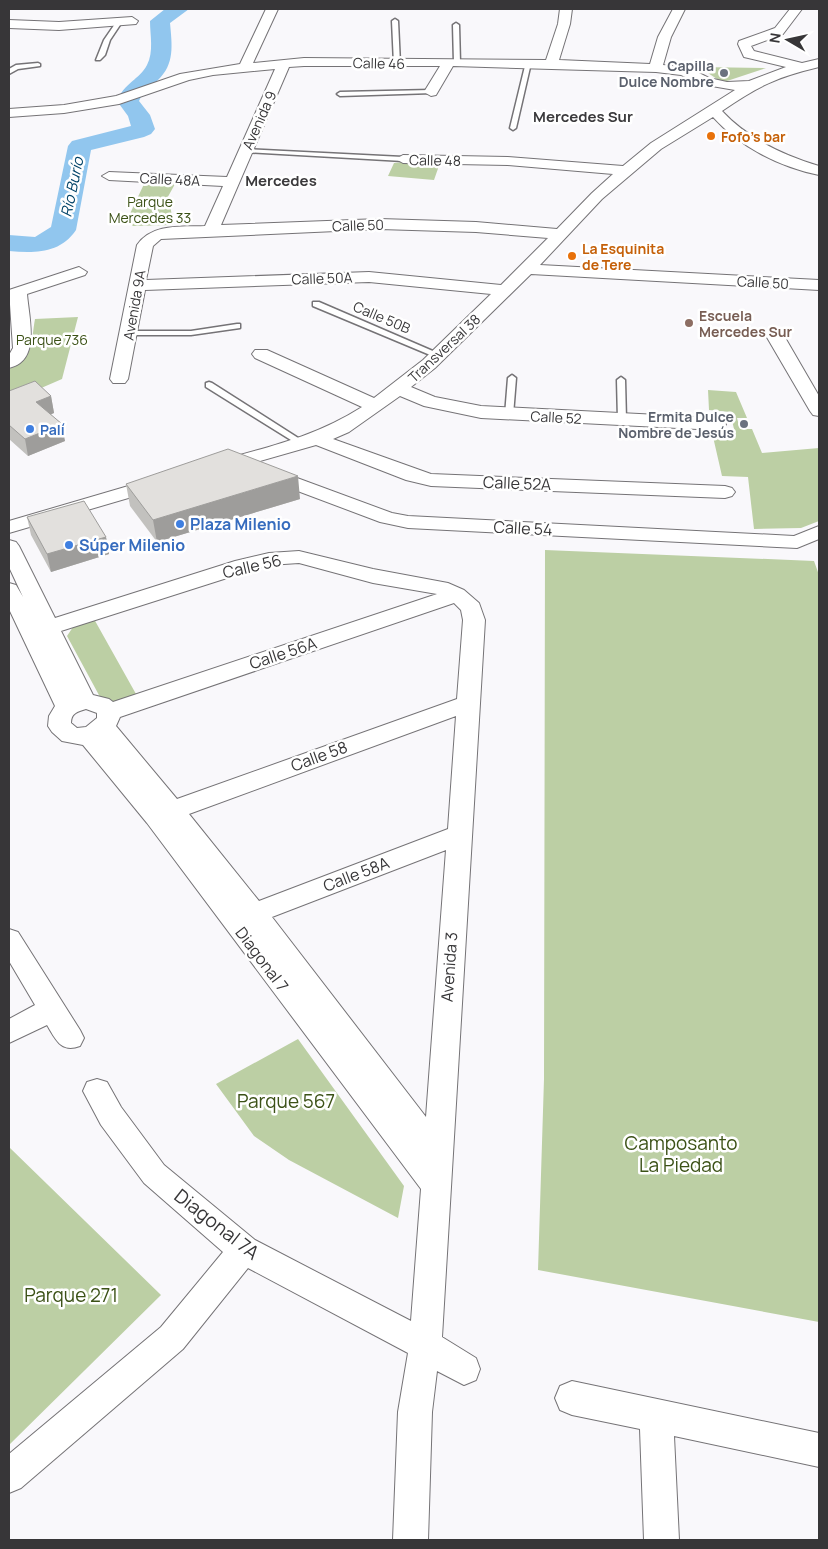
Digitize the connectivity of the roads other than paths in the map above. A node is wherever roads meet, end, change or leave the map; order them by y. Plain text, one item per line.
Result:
1 (107, 9) edge
2 (272, 9) edge
3 (566, 9) edge
4 (680, 9) edge
5 (796, 9) edge
6 (395, 21) dead end
7 (126, 22) joint
8 (9, 24) edge
9 (89, 25) junction
10 (456, 25) dead end
11 (659, 51) junction
12 (98, 59) dead end
13 (452, 63) junction
14 (528, 63) junction
15 (819, 63) edge
16 (38, 64) dead end
17 (284, 64) junction
18 (397, 64) junction
19 (551, 64) junction
20 (245, 67) junction
21 (801, 67) junction
22 (656, 68) junction
23 (684, 70) junction
24 (9, 72) edge
25 (706, 81) junction
26 (751, 85) junction
27 (431, 92) joint
28 (340, 94) dead end
29 (714, 110) junction
30 (9, 113) edge
31 (698, 121) junction
32 (513, 128) dead end
33 (745, 138) junction
34 (245, 151) junction
35 (403, 159) joint
36 (819, 170) edge
37 (625, 171) junction
38 (109, 176) dead end
39 (232, 182) junction
40 (211, 231) junction
41 (560, 234) junction
42 (156, 236) joint
43 (527, 270) junction
44 (79, 272) dead end
45 (137, 285) junction
46 (819, 285) edge
47 (506, 291) junction
48 (14, 293) edge
49 (316, 304) dead end
50 (237, 326) dead end
51 (129, 333) junction
52 (774, 334) dead end
53 (261, 354) dead end
54 (438, 355) junction
55 (9, 363) edge
56 (512, 378) dead end
57 (119, 379) dead end
58 (621, 380) dead end
59 (208, 385) dead end
60 (399, 389) junction
61 (376, 406) junction
62 (819, 412) edge
63 (509, 415) junction
64 (622, 420) junction
65 (717, 424) dead end
66 (310, 441) junction
67 (236, 462) junction
68 (200, 472) edge
69 (173, 479) edge
70 (725, 492) dead end
71 (9, 528) edge
72 (819, 532) edge
73 (9, 546) edge
74 (9, 590) edge
75 (457, 596) junction
76 (42, 630) junction
77 (76, 704) junction
78 (466, 704) junction
79 (100, 725) junction
80 (164, 813) junction
81 (458, 835) junction
82 (244, 917) junction
83 (9, 939) edge
84 (52, 1010) junction
85 (9, 1032) edge
86 (70, 1038) dead end
87 (97, 1091) dead end
88 (436, 1153) junction
89 (434, 1185) junction
90 (244, 1250) junction
91 (425, 1346) junction
92 (464, 1369) dead end
93 (572, 1398) dead end
94 (656, 1417) junction
95 (819, 1450) edge
96 (9, 1476) edge
97 (411, 1540) edge
98 (661, 1540) edge

1 - 9 street
2 - 20 street
3 - 19 street
4 - 11 street
5 - 21 street
6 - 18 lane
7 - 9 street
7 - 12 lane
8 - 9 street
10 - 13 lane
11 - 22 street
11 - 23 street
13 - 14 street, Calle 46
13 - 18 street, Calle 46
13 - 27 street
14 - 19 street, Calle 46
14 - 32 lane
15 - 21 street, Transversal 38
16 - 24 lane
17 - 18 street, Calle 46
17 - 20 street, Calle 46
17 - 34 street, Avenida 9
19 - 22 street, Calle 46
20 - 30 street, Calle 46
21 - 26 street, Transversal 38
22 - 23 street, Calle 46
23 - 25 street, Calle 46
25 - 26 street, Calle 46
25 - 31 street
26 - 29 street, Transversal 38
27 - 28 lane
29 - 31 street, Transversal 38
29 - 33 street
31 - 33 street
31 - 37 street, Transversal 38
33 - 36 street
34 - 35 lane, Calle 48
34 - 39 street, Avenida 9
35 - 37 street, Calle 48
37 - 41 street, Transversal 38
38 - 39 street, Calle 48A
39 - 40 street, Avenida 9
40 - 41 street, Calle 50
40 - 42 street, Calle 50
41 - 43 street, Transversal 38
42 - 45 street, Avenida 9A
43 - 46 street, Calle 50
43 - 47 street, Transversal 38
44 - 48 street
45 - 47 street, Calle 50A
45 - 51 street, Avenida 9A
47 - 54 street, Transversal 38
48 - 55 street
49 - 54 lane, Calle 50B
50 - 51 lane
51 - 57 street, Avenida 9A
52 - 62 street
53 - 61 street
54 - 60 street, Transversal 38
56 - 63 lane
58 - 64 lane
59 - 66 lane
60 - 61 street, Transversal 38
60 - 63 street, Calle 52
61 - 66 street, Transversal 38
63 - 64 street, Calle 52
64 - 65 street, Calle 52
66 - 67 street, Transversal 38
66 - 70 street, Calle 52A
67 - 68 street, Transversal 38
67 - 72 street, Calle 54
69 - 71 street
73 - 76 street
74 - 76 street
75 - 76 street, Calle 56
75 - 78 street, Avenida 3
75 - 79 street, Calle 56A
76 - 77 street
77 - 79 street, Diagonal 7
77 - 79 street
78 - 80 street, Calle 58
78 - 81 street, Avenida 3
79 - 80 street, Diagonal 7
80 - 82 street, Diagonal 7
81 - 82 street, Calle 58A
81 - 88 street, Avenida 3
82 - 88 street, Diagonal 7
82 - 89 street, Diagonal 7
83 - 84 street
84 - 85 street
84 - 86 street
87 - 90 street, Diagonal 7A
88 - 89 street, Avenida 3
89 - 91 street, Avenida 3
90 - 91 street, Diagonal 7A
90 - 96 street
91 - 92 street, Diagonal 7A
91 - 97 street, Avenida 3
93 - 94 street
94 - 95 street
94 - 98 street

